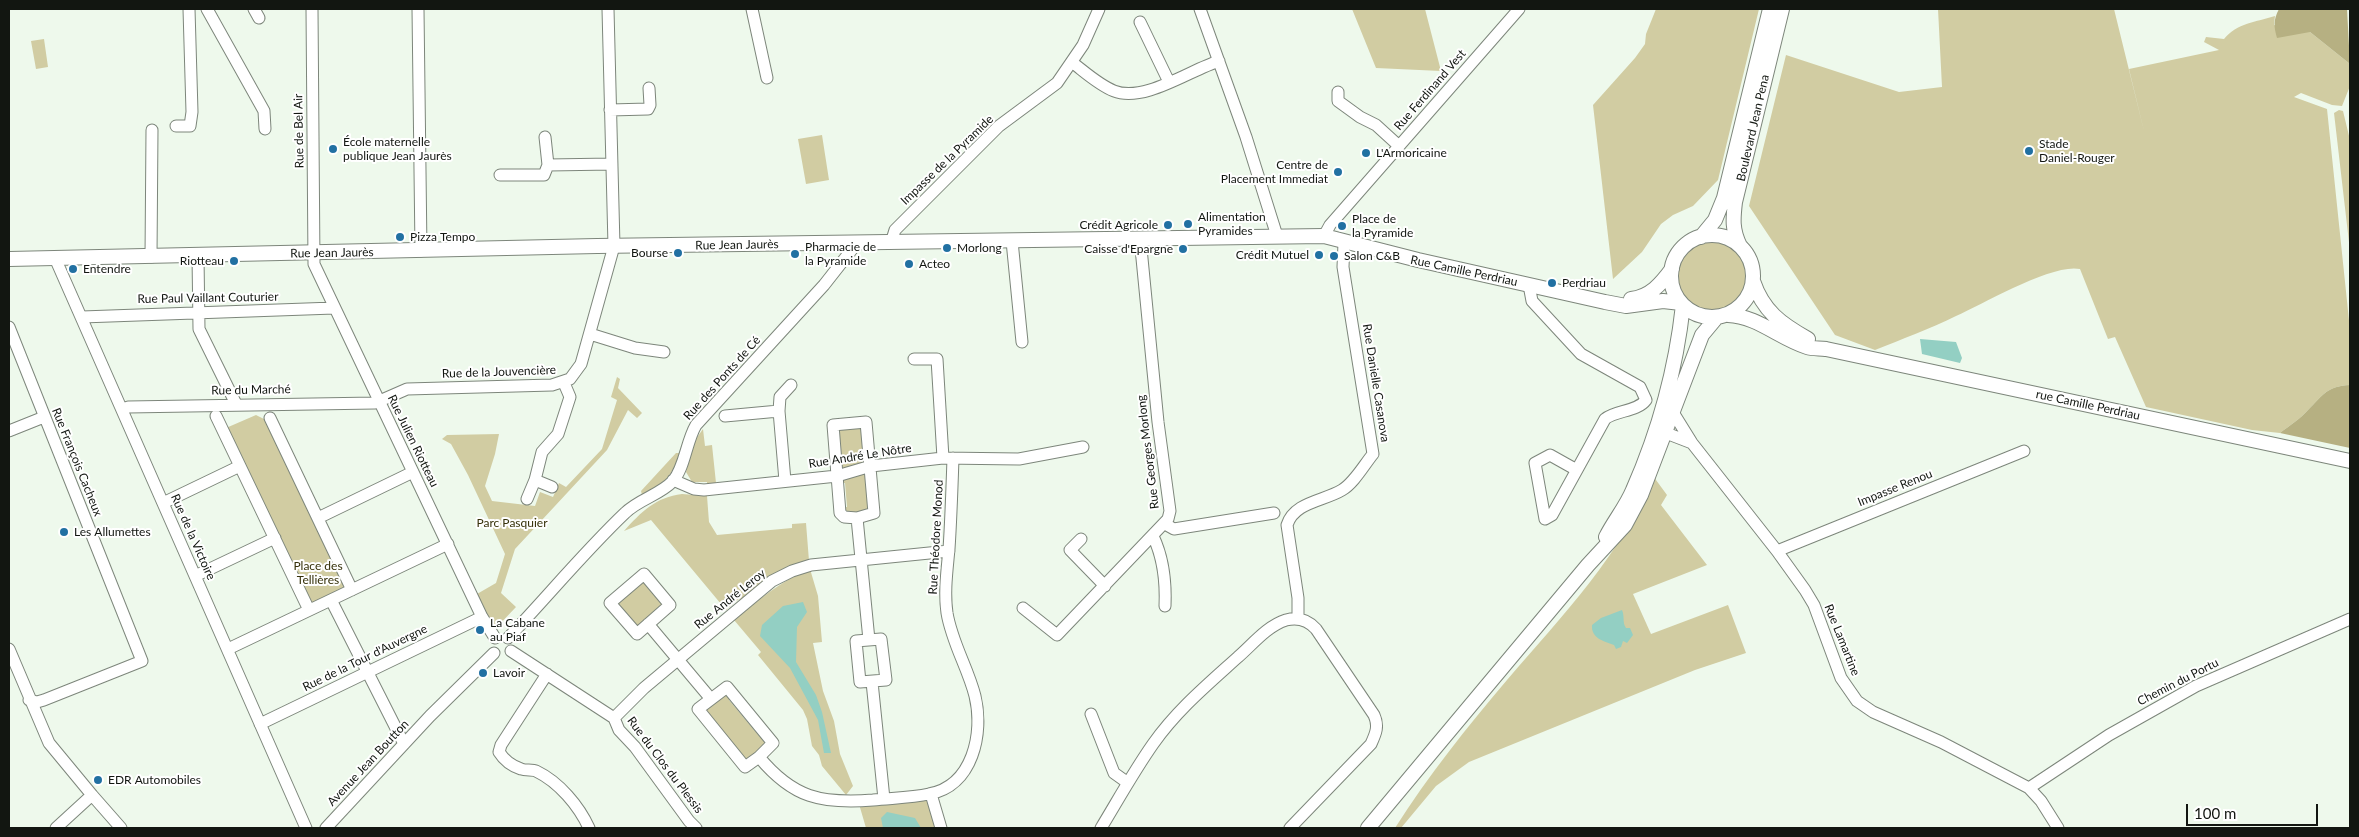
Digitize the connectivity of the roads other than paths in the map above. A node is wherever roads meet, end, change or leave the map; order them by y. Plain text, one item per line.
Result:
1 (189, 9) edge
2 (206, 9) edge
3 (312, 9) edge
4 (418, 9) edge
5 (608, 9) edge
6 (752, 9) edge
7 (1099, 9) edge
8 (1200, 9) edge
9 (1520, 9) edge
10 (1770, 9) edge
11 (1782, 9) edge
12 (1140, 22) dead end
13 (1219, 61) junction
14 (1073, 63) junction
15 (767, 78) dead end
16 (1169, 82) junction
17 (649, 88) dead end
18 (1338, 92) dead end
19 (610, 110) junction
20 (176, 126) dead end
21 (265, 129) dead end
22 (152, 130) dead end
23 (545, 137) dead end
24 (1399, 146) junction
25 (612, 164) junction
26 (548, 165) junction
27 (500, 175) dead end
28 (1276, 236) junction
29 (1324, 236) junction
30 (1701, 237) junction
31 (1140, 238) junction
32 (1012, 242) junction
33 (857, 243) junction
34 (891, 243) junction
35 (1344, 243) junction
36 (614, 246) junction
37 (1740, 246) junction
38 (421, 251) junction
39 (315, 254) junction
40 (151, 256) junction
41 (198, 256) junction
42 (55, 258) junction
43 (9, 259) edge
44 (1672, 268) junction
45 (1753, 280) junction
46 (1529, 285) junction
47 (1605, 302) junction
48 (1682, 304) junction
49 (334, 308) junction
50 (200, 312) junction
51 (1723, 316) junction
52 (82, 317) junction
53 (9, 327) edge
54 (590, 334) junction
55 (1022, 342) dead end
56 (1826, 349) junction
57 (664, 352) dead end
58 (914, 359) dead end
59 (564, 383) junction
60 (791, 386) dead end
61 (379, 402) junction
62 (236, 404) junction
63 (123, 409) junction
64 (1669, 410) junction
65 (779, 411) junction
66 (216, 416) dead end
67 (725, 416) dead end
68 (44, 417) junction
69 (270, 418) dead end
70 (9, 431) edge
71 (1666, 433) junction
72 (1692, 443) junction
73 (1083, 447) dead end
74 (2024, 451) dead end
75 (948, 458) junction
76 (2350, 461) edge
77 (240, 466) junction
78 (871, 466) junction
79 (1575, 469) junction
80 (412, 472) junction
81 (838, 476) junction
82 (535, 480) junction
83 (674, 480) junction
84 (785, 481) junction
85 (552, 487) dead end
86 (527, 499) dead end
87 (163, 502) junction
88 (1274, 513) dead end
89 (318, 518) junction
90 (857, 518) junction
91 (1165, 524) junction
92 (1153, 536) junction
93 (275, 538) junction
94 (1081, 539) dead end
95 (448, 544) junction
96 (949, 551) junction
97 (1777, 551) junction
98 (1598, 554) junction
99 (861, 560) junction
100 (196, 576) junction
101 (1105, 586) junction
102 (352, 590) junction
103 (331, 600) junction
104 (1165, 606) dead end
105 (1023, 608) dead end
106 (309, 610) junction
107 (482, 617) junction
108 (1298, 618) junction
109 (2350, 620) edge
110 (648, 624) junction
111 (495, 638) junction
112 (508, 638) junction
113 (869, 640) junction
114 (9, 649) edge
115 (228, 649) junction
116 (511, 652) junction
117 (494, 653) junction
118 (679, 659) junction
119 (367, 672) junction
120 (548, 674) junction
121 (872, 682) junction
122 (711, 699) junction
123 (29, 700) junction
124 (1091, 714) dead end
125 (614, 718) junction
126 (260, 724) junction
127 (404, 744) junction
128 (759, 757) junction
129 (1128, 783) junction
130 (2028, 788) junction
131 (931, 794) junction
132 (92, 795) junction
133 (884, 799) junction
134 (56, 828) edge
135 (121, 828) edge
136 (306, 828) edge
137 (326, 828) edge
138 (589, 828) edge
139 (696, 828) edge
140 (941, 828) edge
141 (1101, 828) edge
142 (1290, 828) edge
143 (1368, 828) edge
144 (2058, 828) edge

1 - 20 street
2 - 21 street
3 - 39 street, Rue de Bel Air
4 - 38 street
5 - 19 street, Rue de la Jouvencière
6 - 15 street
7 - 14 street, Impasse de la Pyramide
8 - 13 street
9 - 24 street, Rue Ferdinand Vest
10 - 30 main road, Boulevard Jean Pena
11 - 37 main road, Boulevard Jean Pena
12 - 16 street
13 - 16 street
13 - 28 street
14 - 16 street
14 - 34 street, Impasse de la Pyramide
17 - 19 street
18 - 24 street
19 - 25 street, Rue de la Jouvencière
22 - 40 street
23 - 26 street
24 - 29 street, Rue Ferdinand Vest
25 - 26 street
25 - 36 street, Rue de la Jouvencière
26 - 27 street
28 - 29 main road, Rue Jean Jaurès
28 - 31 main road, Rue Jean Jaurès
29 - 35 main road, Rue Camille Perdriau
30 - 37 main road
30 - 44 main road
31 - 32 main road, Rue Jean Jaurès
31 - 91 street, Rue Georges Morlong
32 - 34 main road, Rue Jean Jaurès
32 - 55 street
33 - 34 main road, Rue Jean Jaurès
33 - 36 main road, Rue Jean Jaurès
33 - 83 street, Rue des Ponts de Cé
35 - 46 main road, Rue Camille Perdriau
35 - 108 street, Rue Danielle Casanova
36 - 38 main road, Rue Jean Jaurès
36 - 54 street, Rue de la Jouvencière
37 - 45 main road
38 - 39 main road, Rue Jean Jaurès
39 - 41 main road, Rue Jean Jaurès
39 - 49 street, Rue Julien Riotteau
40 - 41 main road, Rue Jean Jaurès
40 - 42 main road, Rue Jean Jaurès
41 - 50 street
42 - 43 main road, Rue Jean Jaurès
42 - 52 street, Rue de la Victoire
44 - 47 main road, Rue Camille Perdriau
44 - 48 main road
45 - 51 main road
45 - 56 main road
46 - 47 main road, Rue Camille Perdriau
46 - 79 street
47 - 48 main road, Rue Camille Perdriau
48 - 51 main road
48 - 64 main road
49 - 50 street, Rue Paul Vaillant Couturier
49 - 61 street, Rue Julien Riotteau
50 - 52 street, Rue Paul Vaillant Couturier
50 - 62 street
51 - 56 main road, rue Camille Perdriau
51 - 64 main road
52 - 63 street, Rue de la Victoire
53 - 68 street, Rue François Cacheux
54 - 57 street
54 - 59 street, Rue de la Jouvencière
56 - 76 main road, rue Camille Perdriau
58 - 75 street, Rue Théodore Monod
59 - 61 street, Rue de la Jouvencière
59 - 82 street
60 - 65 street
61 - 62 street, Rue du Marché
61 - 80 street, Rue Julien Riotteau
62 - 63 street, Rue du Marché
63 - 87 street, Rue de la Victoire
64 - 71 main road
64 - 72 street, Rue Lamartine
64 - 98 main road
65 - 67 street
65 - 84 street
66 - 77 street
68 - 70 street
68 - 123 street, Rue François Cacheux
69 - 89 street
71 - 72 street
71 - 98 main road
72 - 97 street, Rue Lamartine
73 - 75 street, Rue André Le Nôtre
74 - 97 street, Impasse Renou
75 - 78 street, Rue André Le Nôtre
75 - 96 street, Rue Théodore Monod
77 - 87 street
77 - 93 street
78 - 81 street, Rue André Le Nôtre
78 - 81 street
78 - 90 street
79 - 79 street
80 - 89 street
80 - 95 street, Rue Julien Riotteau
81 - 84 street, Rue André Le Nôtre
81 - 90 street
82 - 85 street
82 - 86 street
83 - 84 street, Rue André Le Nôtre
83 - 112 street
87 - 100 street, Rue de la Victoire
88 - 91 street
89 - 102 street
90 - 99 street
91 - 92 street, Rue Georges Morlong
92 - 101 street, Rue Georges Morlong
92 - 104 street
93 - 100 street
93 - 106 street
94 - 101 street
95 - 102 street
95 - 107 street, Rue Julien Riotteau
96 - 99 street, Rue André Leroy
96 - 131 street, Rue Théodore Monod
97 - 130 street, Rue Lamartine
98 - 143 main road
99 - 113 street
99 - 118 street, Rue André Leroy
100 - 115 street, Rue de la Victoire
101 - 105 street, Rue Georges Morlong
102 - 103 street
103 - 106 street
103 - 119 street
106 - 115 street
107 - 111 street, Rue Julien Riotteau
107 - 119 street, Rue de la Tour d'Auvergne
108 - 129 street
108 - 142 street
109 - 130 street, Chemin du Portu
110 - 110 street
110 - 118 street
111 - 112 street
111 - 117 street
112 - 116 street
113 - 121 street
113 - 121 street
114 - 123 street
115 - 126 street, Rue de la Victoire
116 - 117 street
116 - 120 street, Rue du Clos du Plessis
117 - 127 street, Avenue Jean Boutton
118 - 122 street
118 - 125 street, Rue André Leroy
119 - 126 street, Rue de la Tour d'Auvergne
119 - 127 street
120 - 125 street, Rue du Clos du Plessis
120 - 138 street
121 - 133 street
122 - 128 street
122 - 128 street
123 - 132 street
124 - 129 street
125 - 139 street, Rue du Clos du Plessis
126 - 136 street, Rue de la Victoire
127 - 137 street, Avenue Jean Boutton
128 - 133 street, Rue Théodore Monod
129 - 141 street
130 - 144 street, Rue Lamartine
131 - 133 street, Rue Théodore Monod
131 - 140 street
132 - 134 street
132 - 135 street

